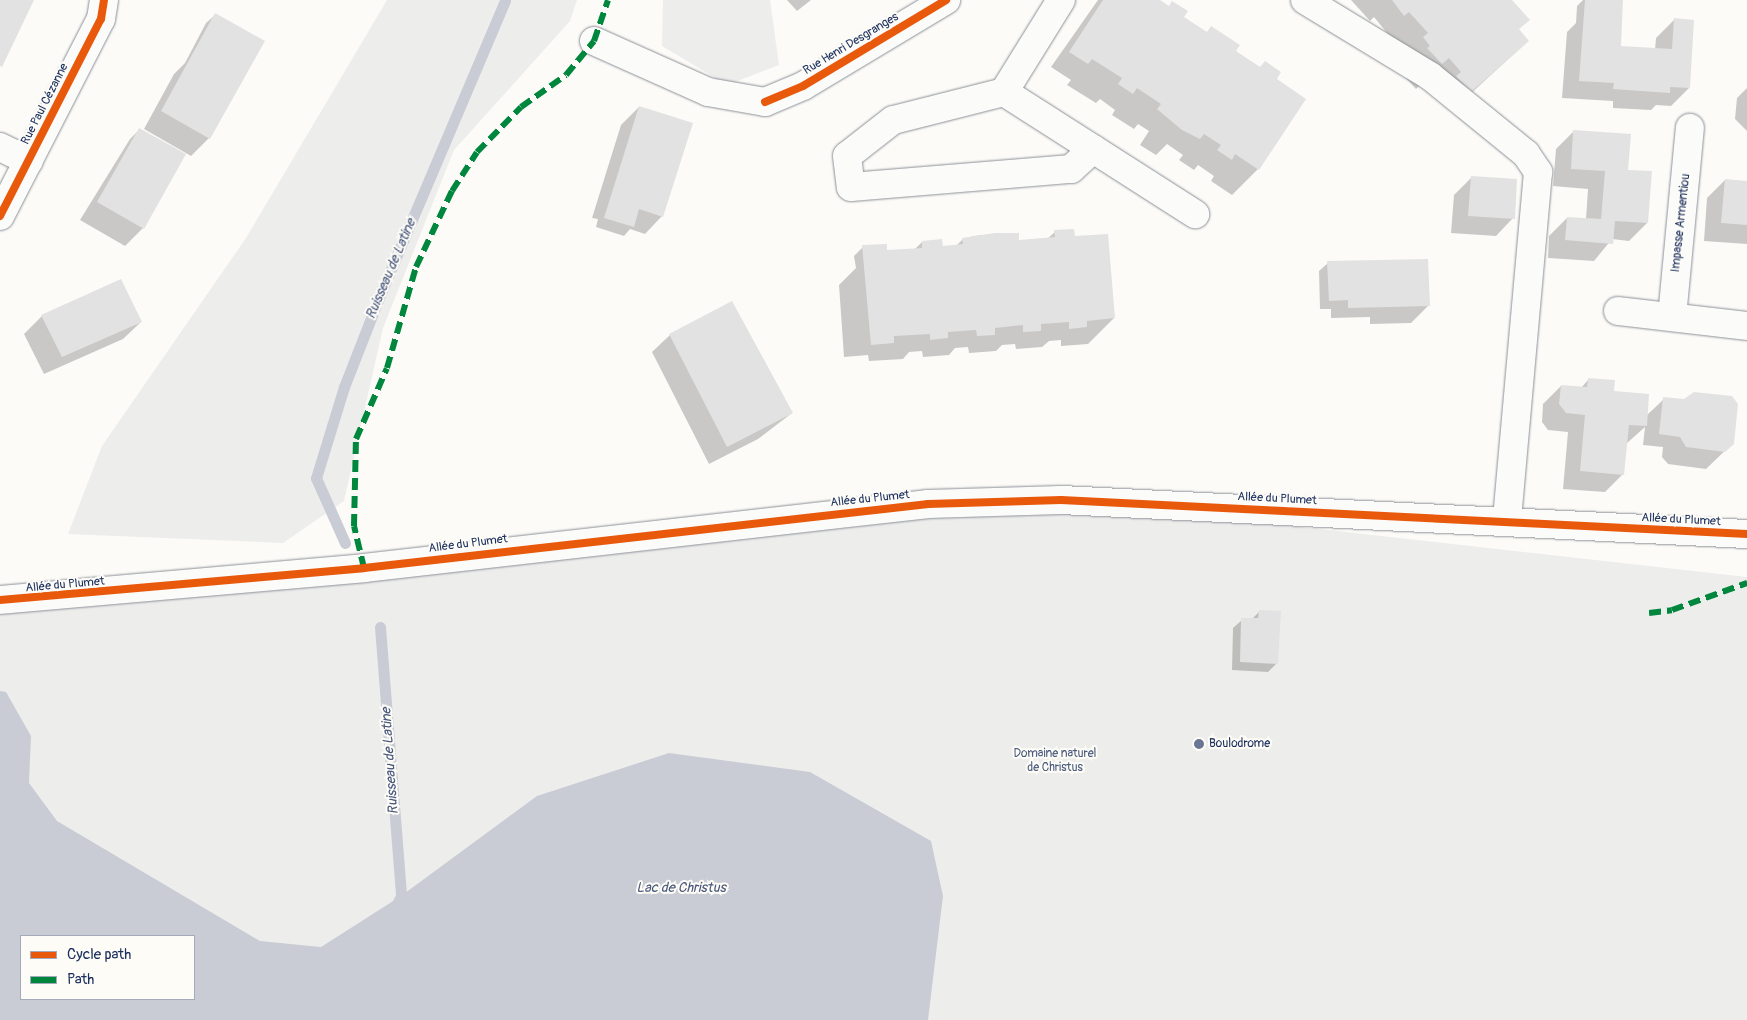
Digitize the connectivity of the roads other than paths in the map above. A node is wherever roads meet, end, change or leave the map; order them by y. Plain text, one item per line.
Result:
1 (104, 0) edge
2 (946, 0) edge
3 (1061, 0) edge
4 (1306, 0) edge
5 (594, 41) dead end
6 (1004, 92) junction
7 (1690, 128) dead end
8 (0, 147) edge
9 (1093, 149) junction
10 (29, 161) junction
11 (1195, 214) dead end
12 (0, 216) edge
13 (1618, 311) dead end
14 (1672, 317) junction
15 (1747, 326) edge
16 (1507, 522) junction
17 (1747, 534) edge
18 (0, 600) edge

1 - 10 street, Rue Paul Cézanne
2 - 5 street, Rue Henri Desgranges
3 - 6 street
4 - 16 street
6 - 9 street
6 - 9 street
7 - 14 street, Impasse Armentiou
8 - 10 street, Rue Paul Cézanne
9 - 11 street
10 - 12 street, Rue Paul Cézanne
13 - 14 street
14 - 15 street
16 - 17 street, Allée du Plumet
16 - 18 street, Allée du Plumet

